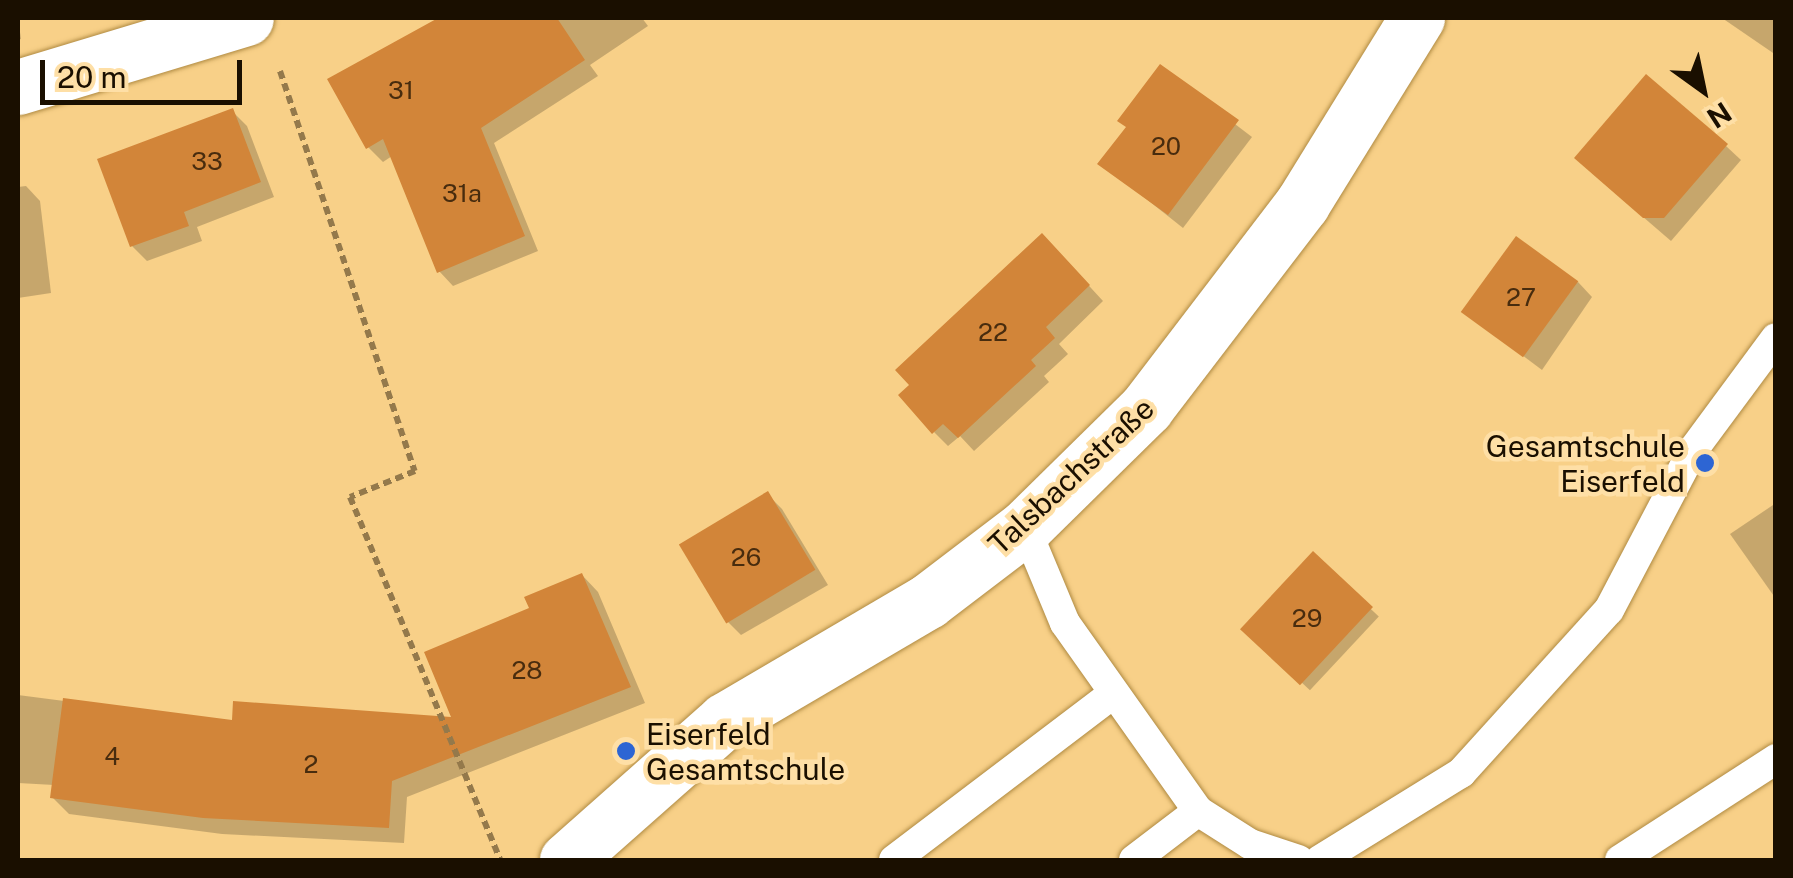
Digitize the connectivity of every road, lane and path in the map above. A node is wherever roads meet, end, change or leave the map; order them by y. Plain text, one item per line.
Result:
1 (1416, 18) edge
2 (260, 36) edge
3 (18, 87) edge
4 (1776, 338) edge
5 (1025, 527) junction
6 (1114, 694) junction
7 (1776, 759) edge
8 (1198, 811) junction
9 (500, 860) edge
10 (567, 860) edge
11 (894, 860) edge
12 (1134, 860) edge
13 (1298, 860) edge
14 (1320, 860) edge
15 (1620, 860) edge

1 - 5 street, Talsbachstraße
2 - 3 street
2 - 9 path
4 - 14 lane
5 - 6 lane
5 - 10 street, Talsbachstraße
6 - 8 lane
6 - 11 lane
7 - 15 lane
8 - 12 lane
8 - 13 lane

